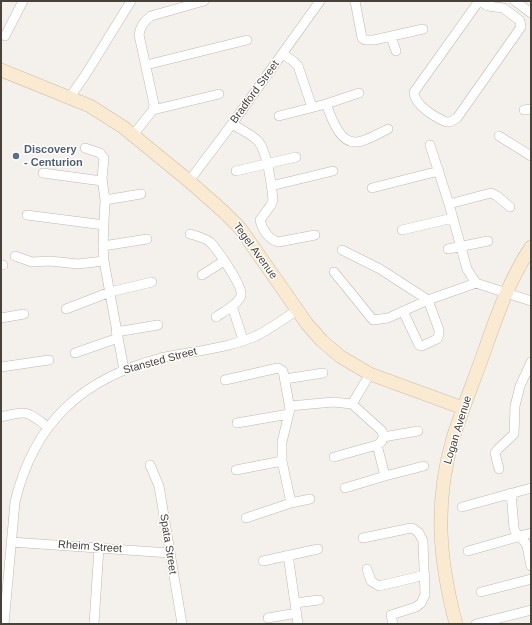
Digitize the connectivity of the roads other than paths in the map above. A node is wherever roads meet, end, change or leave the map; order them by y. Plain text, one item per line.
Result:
1 (23, 1) edge
2 (131, 1) edge
3 (204, 1) edge
4 (320, 1) edge
5 (355, 1) edge
6 (479, 1) edge
7 (515, 1) edge
8 (531, 13) edge
9 (423, 28) dead end
10 (5, 36) dead end
11 (391, 37) junction
12 (247, 40) dead end
13 (396, 51) dead end
14 (283, 54) junction
15 (146, 65) junction
16 (1, 70) edge
17 (360, 93) dead end
18 (219, 94) dead end
19 (70, 97) junction
20 (326, 104) junction
21 (312, 106) junction
22 (153, 110) junction
23 (279, 116) dead end
24 (232, 124) junction
25 (388, 129) dead end
26 (133, 135) junction
27 (500, 136) dead end
28 (430, 145) dead end
29 (85, 148) dead end
30 (531, 156) edge
31 (296, 157) dead end
32 (267, 164) junction
33 (236, 171) dead end
34 (333, 171) dead end
35 (438, 171) junction
36 (43, 173) dead end
37 (102, 181) junction
38 (189, 181) junction
39 (271, 186) junction
40 (372, 188) dead end
41 (141, 194) dead end
42 (105, 200) junction
43 (449, 204) junction
44 (510, 207) dead end
45 (27, 215) dead end
46 (453, 218) junction
47 (104, 225) junction
48 (402, 230) dead end
49 (190, 234) dead end
50 (315, 235) dead end
51 (147, 239) dead end
52 (488, 241) dead end
53 (103, 246) junction
54 (460, 246) junction
55 (531, 247) edge
56 (448, 249) dead end
57 (342, 250) dead end
58 (15, 256) dead end
59 (104, 261) junction
60 (224, 261) junction
61 (334, 272) dead end
62 (202, 275) dead end
63 (152, 282) dead end
64 (476, 282) junction
65 (110, 292) junction
66 (506, 293) junction
67 (428, 300) junction
68 (531, 302) edge
69 (232, 306) junction
70 (66, 309) dead end
71 (297, 310) junction
72 (403, 311) junction
73 (24, 314) dead end
74 (216, 317) dead end
75 (1, 318) edge
76 (158, 325) dead end
77 (117, 335) junction
78 (243, 340) junction
79 (75, 353) dead end
80 (49, 360) dead end
81 (531, 362) edge
82 (1, 367) edge
83 (124, 370) junction
84 (323, 373) dead end
85 (370, 374) junction
86 (285, 379) junction
87 (225, 380) dead end
88 (352, 404) junction
89 (463, 408) junction
90 (290, 410) junction
91 (1, 417) edge
92 (237, 423) dead end
93 (48, 427) junction
94 (418, 431) dead end
95 (383, 437) junction
96 (377, 445) junction
97 (334, 457) dead end
98 (282, 461) junction
99 (150, 465) dead end
100 (424, 466) dead end
101 (499, 469) dead end
102 (236, 470) dead end
103 (385, 476) junction
104 (346, 488) dead end
105 (531, 488) edge
106 (511, 493) junction
107 (310, 499) dead end
108 (292, 503) junction
109 (462, 507) dead end
110 (246, 518) dead end
111 (531, 533) edge
112 (520, 537) junction
113 (363, 538) dead end
114 (11, 542) junction
115 (99, 548) junction
116 (318, 549) dead end
117 (468, 551) dead end
118 (170, 553) junction
119 (288, 556) junction
120 (263, 561) dead end
121 (531, 566) edge
122 (367, 569) dead end
123 (425, 575) junction
124 (531, 578) edge
125 (480, 592) dead end
126 (319, 600) dead end
127 (296, 608) junction
128 (531, 610) edge
129 (268, 618) dead end
130 (4, 624) edge
131 (94, 624) edge
132 (182, 624) edge
133 (298, 624) edge
134 (393, 624) edge
135 (456, 624) edge
136 (476, 624) edge

1 - 10 street
2 - 19 street
3 - 15 street
4 - 14 street, Bradford Street
5 - 11 street
6 - 6 street
7 - 8 street
9 - 11 street
11 - 13 street
12 - 15 street
14 - 21 street
14 - 24 street, Bradford Street
15 - 22 street
16 - 19 street, Tegel Avenue
17 - 20 street
18 - 22 street
19 - 26 street, Tegel Avenue
20 - 21 street
20 - 25 street
21 - 23 street
22 - 26 street
24 - 32 street
24 - 38 street, Bradford Street
26 - 38 street, Tegel Avenue
27 - 30 street
28 - 35 street
29 - 37 street
31 - 32 street
32 - 33 street
32 - 39 street
34 - 39 street
35 - 40 street
35 - 43 street
36 - 37 street
37 - 42 street
38 - 71 street, Tegel Avenue
39 - 50 street
41 - 42 street
42 - 47 street
43 - 44 street
43 - 46 street
45 - 47 street
46 - 48 street
46 - 54 street
47 - 53 street
49 - 60 street
51 - 53 street
52 - 54 street
53 - 59 street
54 - 56 street
54 - 64 street
55 - 66 street, Logan Avenue
57 - 67 street
58 - 59 street
59 - 65 street
60 - 62 street
60 - 69 street
61 - 72 street
63 - 65 street
64 - 66 street
64 - 67 street
65 - 70 street
65 - 77 street
66 - 68 street
66 - 89 street, Logan Avenue
67 - 72 street
67 - 72 street
69 - 74 street
69 - 78 street
71 - 78 street, Stansted Street
71 - 85 street, Tegel Avenue
73 - 75 street
76 - 77 street
77 - 79 street
77 - 83 street
78 - 83 street, Stansted Street
80 - 82 street
81 - 101 street
83 - 93 street, Stansted Street
84 - 86 street
85 - 88 street
85 - 89 street, Tegel Avenue
86 - 87 street
86 - 90 street
88 - 90 street
88 - 95 street
89 - 135 street, Logan Avenue
90 - 92 street
90 - 98 street
91 - 93 street
93 - 114 street, Stansted Street
94 - 95 street
95 - 96 street
96 - 97 street
96 - 103 street
98 - 102 street
98 - 108 street
99 - 118 street, Spata Street
100 - 103 street
103 - 104 street
105 - 106 street
106 - 109 street
106 - 112 street
107 - 108 street
108 - 110 street
111 - 112 street
112 - 117 street
112 - 121 street
113 - 123 street
114 - 115 street, Rheim Street
114 - 130 street, Stansted Street
115 - 118 street, Rheim Street
115 - 131 street
116 - 119 street
118 - 132 street, Spata Street
119 - 120 street
119 - 127 street
122 - 123 street
123 - 134 street
124 - 125 street
126 - 127 street
127 - 129 street
127 - 133 street
128 - 136 street

